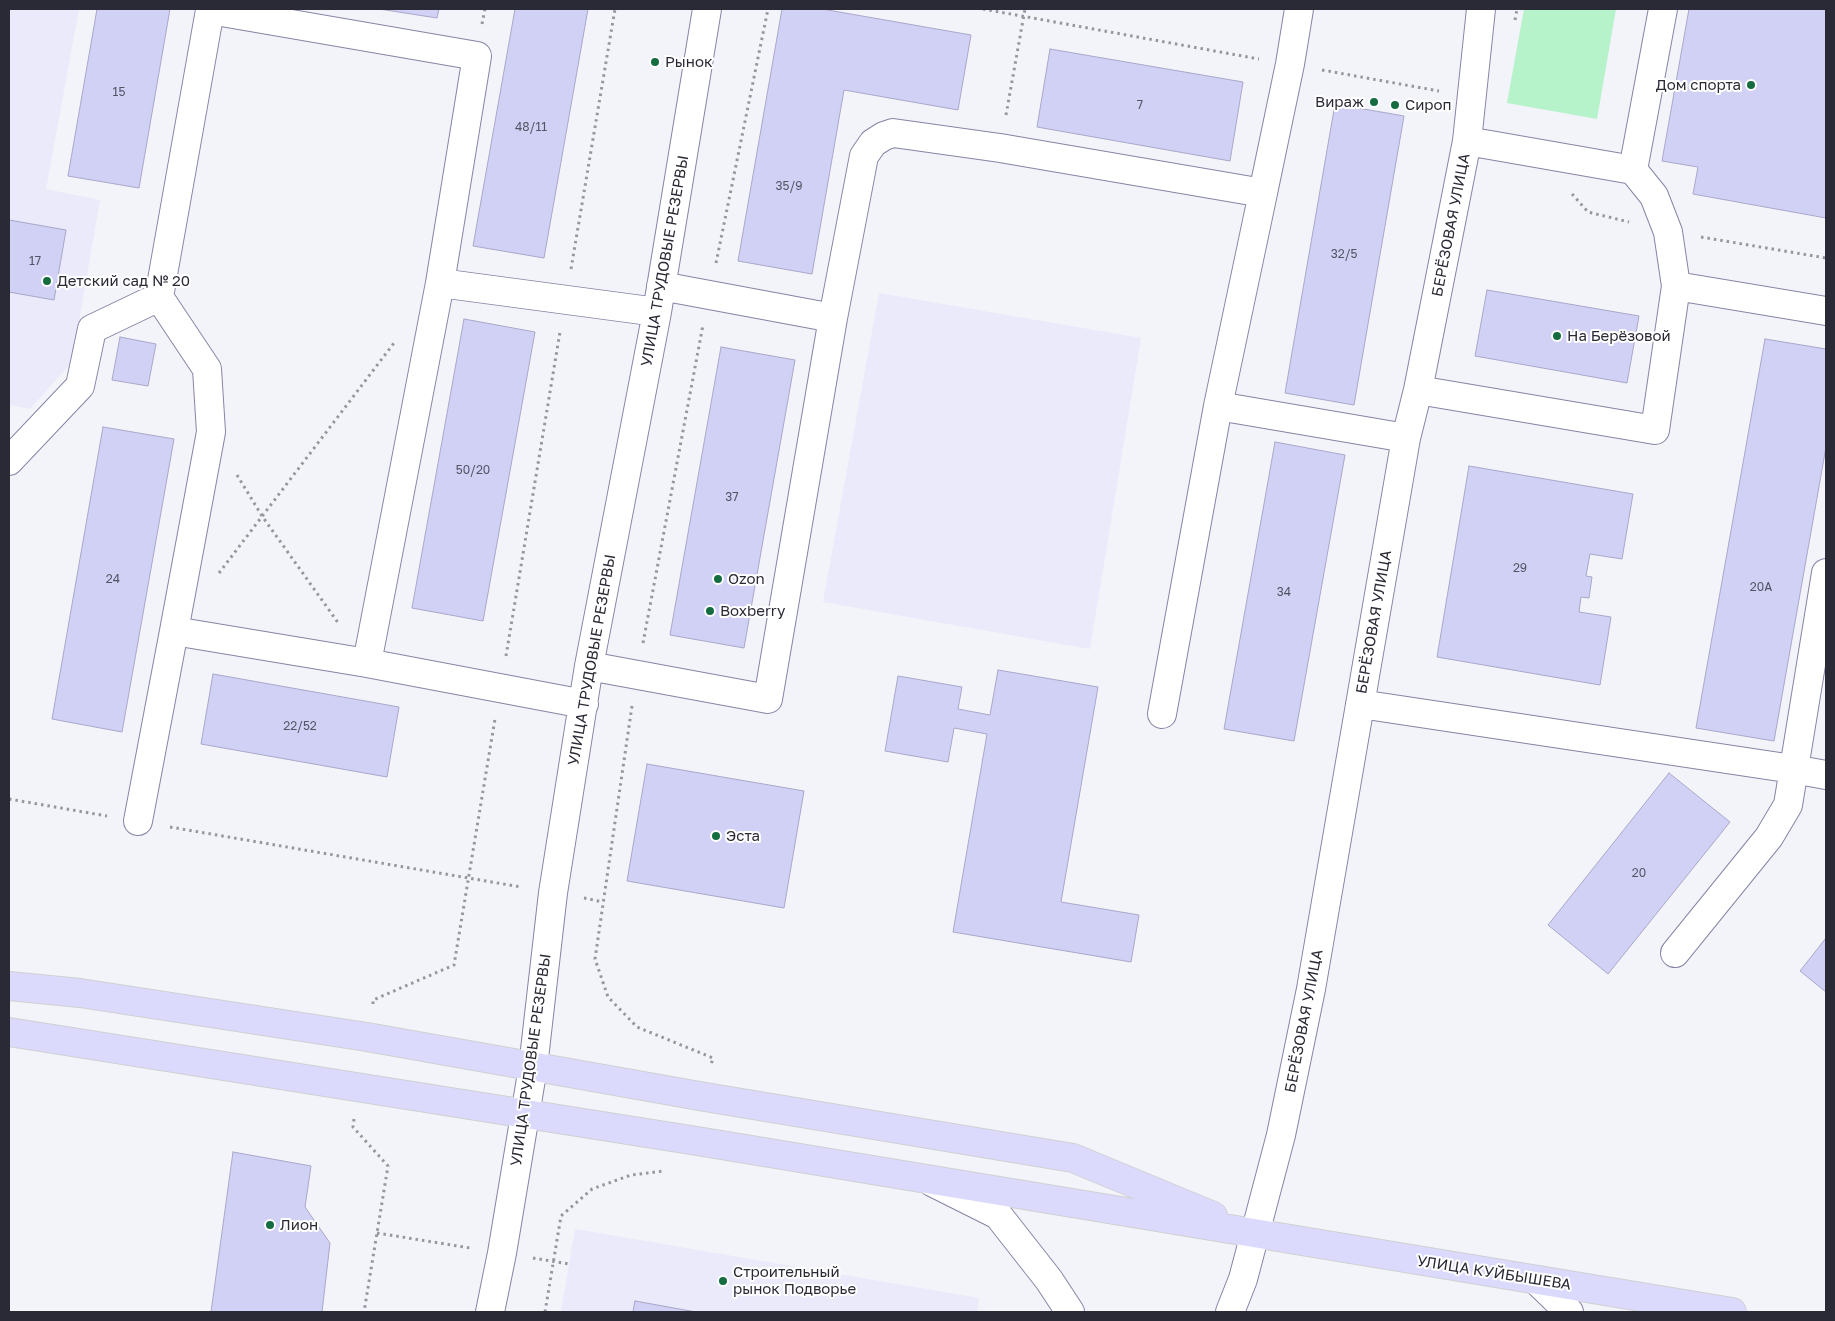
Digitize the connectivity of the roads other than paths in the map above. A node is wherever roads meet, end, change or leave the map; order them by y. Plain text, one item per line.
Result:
1 (707, 9) edge
2 (1299, 9) edge
3 (1480, 9) edge
4 (1663, 9) edge
5 (210, 10) edge
6 (1467, 141) junction
7 (1633, 170) junction
8 (1263, 193) junction
9 (440, 283) junction
10 (1676, 286) junction
11 (159, 297) junction
12 (659, 299) junction
13 (1826, 311) edge
14 (833, 318) junction
15 (1418, 390) junction
16 (1218, 406) junction
17 (1406, 438) junction
18 (9, 461) edge
19 (1826, 572) edge
20 (174, 631) junction
21 (367, 664) junction
22 (590, 666) junction
23 (584, 704) junction
24 (1360, 704) junction
25 (1162, 714) dead end
26 (1793, 769) junction
27 (1826, 776) edge
28 (138, 821) road end
29 (1674, 953) dead end
30 (9, 986) edge
31 (9, 1032) edge
32 (533, 1067) junction
33 (524, 1115) junction
34 (924, 1178) junction
35 (1255, 1234) junction
36 (1536, 1280) junction
37 (490, 1312) edge
38 (1070, 1312) edge
39 (1230, 1312) edge
40 (1570, 1312) edge
41 (1732, 1312) edge

1 - 12 street, УЛИЦА ТРУДОВЫЕ РЕЗЕРВЫ
2 - 8 street
3 - 6 street, БЕРЁЗОВАЯ УЛИЦА
4 - 7 street
5 - 9 street
5 - 11 street
6 - 7 street
6 - 15 street, БЕРЁЗОВАЯ УЛИЦА
7 - 10 street
8 - 14 street
8 - 16 street
9 - 12 street
9 - 21 street
10 - 13 street
10 - 15 street
11 - 18 street
11 - 20 street
12 - 14 street
12 - 22 street, УЛИЦА ТРУДОВЫЕ РЕЗЕРВЫ
14 - 22 street
15 - 17 street, БЕРЁЗОВАЯ УЛИЦА
16 - 17 street
16 - 25 street
17 - 24 street, БЕРЁЗОВАЯ УЛИЦА
19 - 26 street
20 - 21 street
20 - 28 street
21 - 23 street
22 - 23 street, УЛИЦА ТРУДОВЫЕ РЕЗЕРВЫ
23 - 32 street, УЛИЦА ТРУДОВЫЕ РЕЗЕРВЫ
24 - 26 street
24 - 35 street, БЕРЁЗОВАЯ УЛИЦА
26 - 27 street
26 - 29 street
30 - 32 main road
31 - 33 main road
32 - 33 street, УЛИЦА ТРУДОВЫЕ РЕЗЕРВЫ
32 - 35 main road
33 - 34 main road
33 - 37 street, УЛИЦА ТРУДОВЫЕ РЕЗЕРВЫ
34 - 35 main road
34 - 38 street
35 - 36 main road, УЛИЦА КУЙБЫШЕВА
35 - 39 street, БЕРЁЗОВАЯ УЛИЦА
36 - 40 street
36 - 41 main road, УЛИЦА КУЙБЫШЕВА

